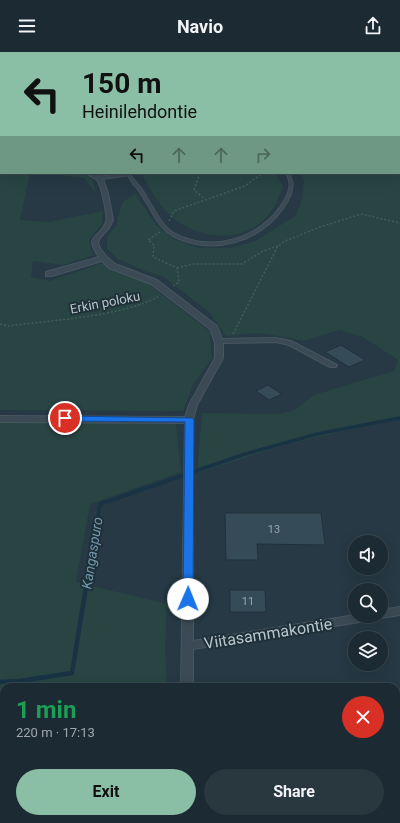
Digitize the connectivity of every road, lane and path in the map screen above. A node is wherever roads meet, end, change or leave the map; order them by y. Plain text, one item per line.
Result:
1 (128, 174) edge
2 (200, 174) edge
3 (262, 174) edge
4 (288, 174) edge
5 (101, 177) edge
6 (205, 199) junction
7 (400, 223) edge
8 (165, 228) junction
9 (278, 246) junction
10 (103, 258) junction
11 (177, 268) junction
12 (49, 274) dead end
13 (167, 291) junction
14 (0, 324) edge
15 (229, 340) junction
16 (218, 341) junction
17 (333, 365) dead end
18 (0, 419) edge
19 (189, 420) junction
20 (400, 611) edge
21 (388, 613) edge
22 (348, 620) edge
23 (187, 646) junction
24 (188, 683) edge

1 - 5 lane
1 - 8 lane
2 - 6 path
3 - 6 path
4 - 8 lane
5 - 10 street
6 - 8 path
7 - 9 path
8 - 11 path
9 - 11 path
9 - 15 path
10 - 12 street
10 - 13 street
11 - 13 path, Erkin poloku
13 - 14 path, Erkin poloku
13 - 16 street
15 - 16 street
15 - 17 street
16 - 19 street
18 - 19 street
19 - 23 street
20 - 21 street
22 - 23 street, Viitasammakontie
23 - 24 street

